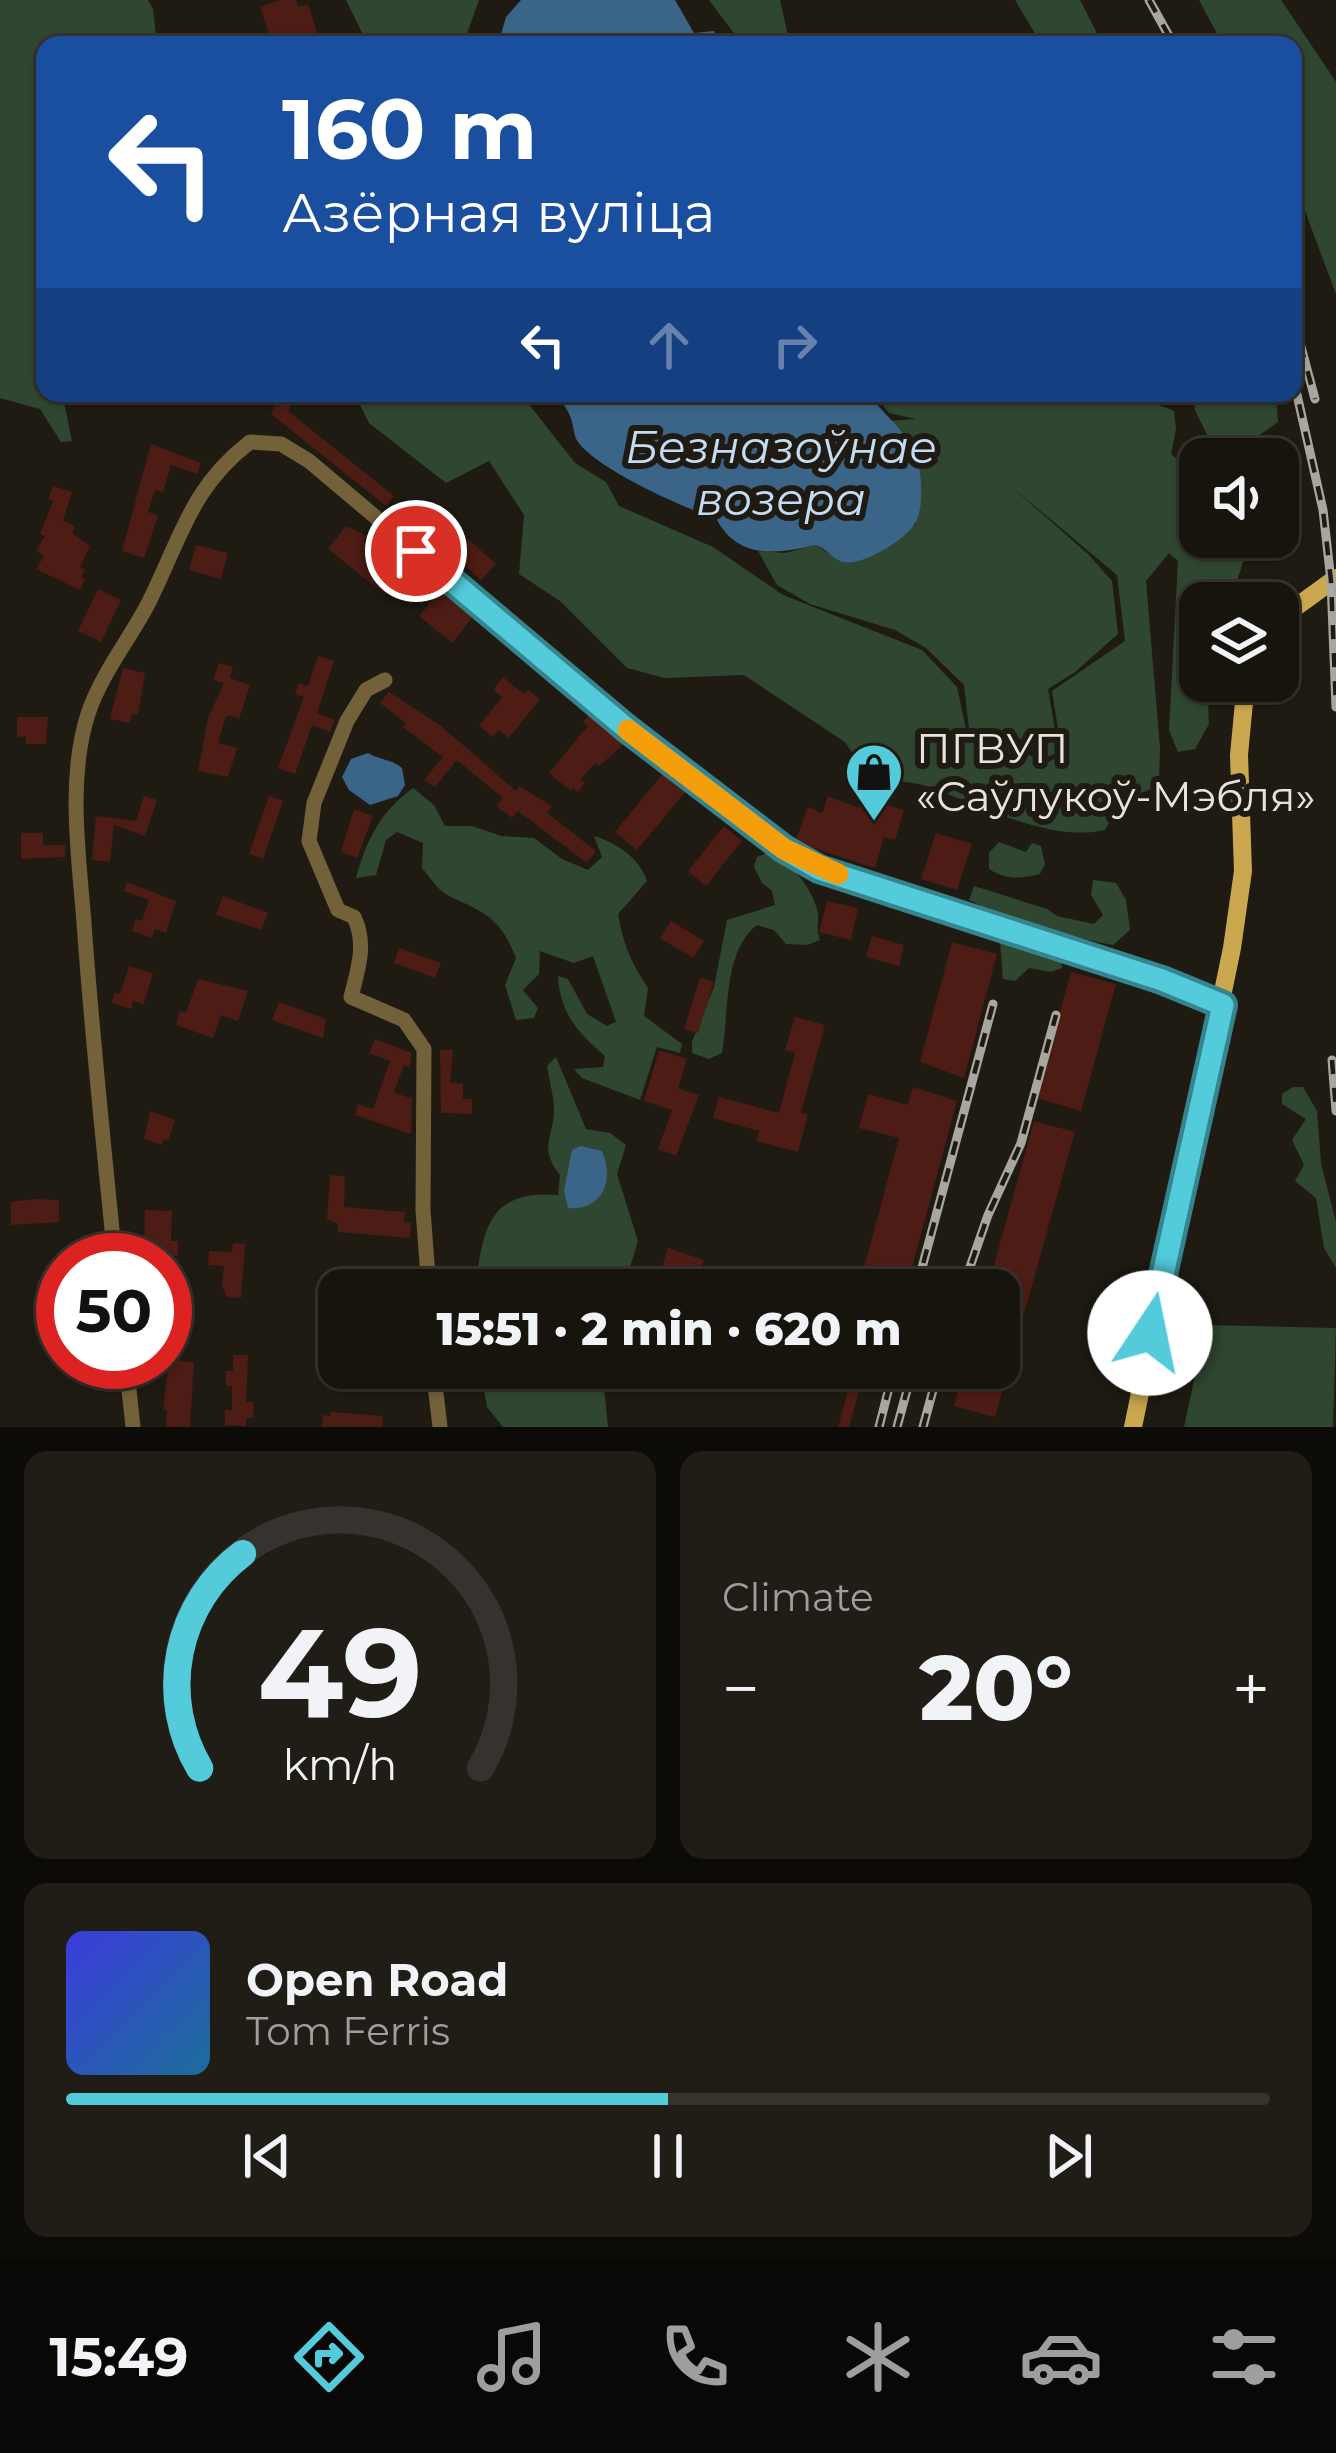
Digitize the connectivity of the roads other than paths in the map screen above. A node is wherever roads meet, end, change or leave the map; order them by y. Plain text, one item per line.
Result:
1 (1336, 578) edge
2 (1299, 605) edge
3 (385, 680) dead end
4 (1244, 702) edge
5 (1223, 1005) junction
6 (112, 1233) edge
7 (427, 1269) edge
8 (129, 1389) edge
9 (435, 1389) edge
10 (133, 1427) edge
11 (440, 1427) edge
12 (1133, 1427) edge

1 - 2 main road
3 - 7 street
4 - 5 main road
5 - 6 street
5 - 12 main road
8 - 10 street
9 - 11 street

